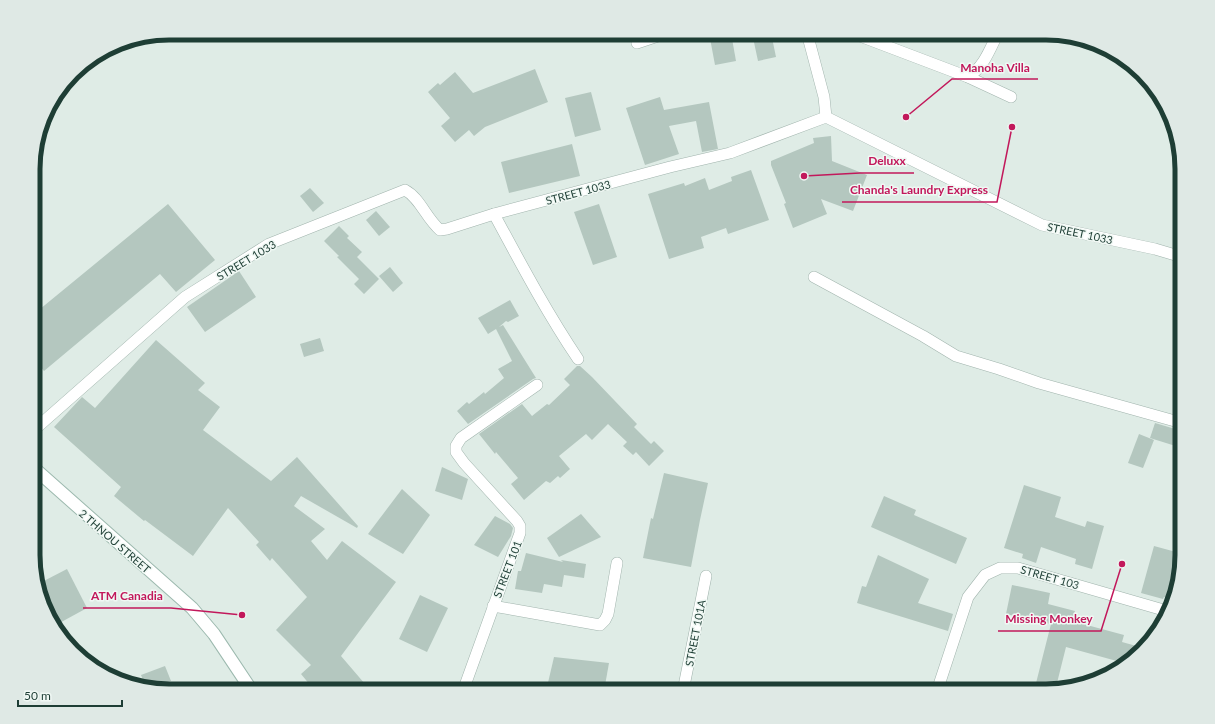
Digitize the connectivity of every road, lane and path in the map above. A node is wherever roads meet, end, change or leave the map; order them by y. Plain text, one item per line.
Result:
1 (646, 40) edge
2 (809, 40) edge
3 (870, 40) edge
4 (995, 40) edge
5 (637, 43) dead end
6 (968, 77) junction
7 (1011, 97) dead end
8 (826, 117) junction
9 (494, 214) junction
10 (1175, 255) edge
11 (814, 277) dead end
12 (578, 359) dead end
13 (537, 385) dead end
14 (1175, 421) edge
15 (40, 425) edge
16 (40, 473) edge
17 (617, 563) dead end
18 (706, 576) dead end
19 (493, 606) junction
20 (1163, 610) edge
21 (247, 684) edge
22 (465, 684) edge
23 (684, 684) edge
24 (939, 684) edge

1 - 5 street
2 - 8 street
3 - 6 street
4 - 6 street
6 - 7 street
8 - 9 street, STREET 1033
8 - 10 street, STREET 1033
9 - 12 street
9 - 15 street, STREET 1033
11 - 14 street
13 - 19 street, STREET 101
16 - 21 main road, 2 THNOU STREET
17 - 19 street
18 - 23 street, STREET 101A
19 - 22 street, STREET 101
20 - 24 street, STREET 103

